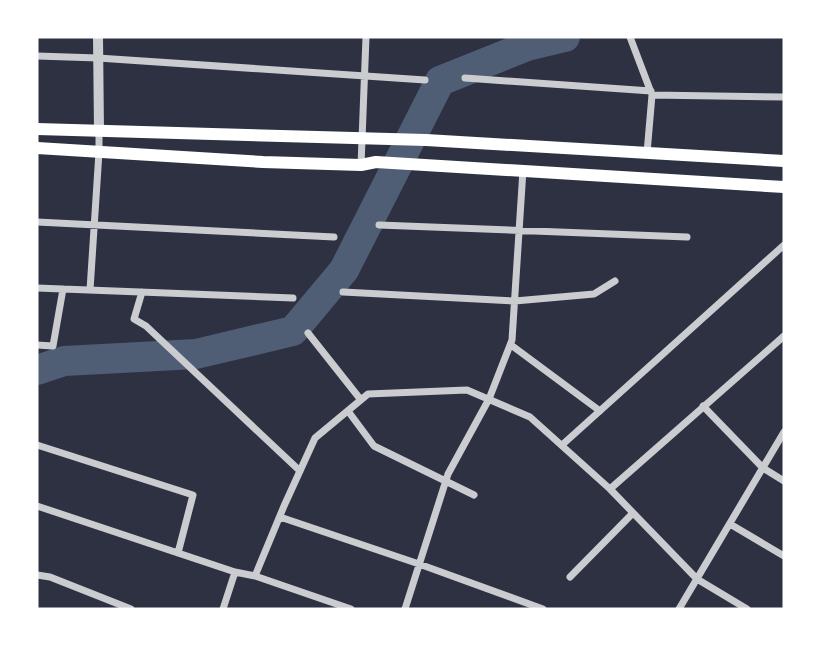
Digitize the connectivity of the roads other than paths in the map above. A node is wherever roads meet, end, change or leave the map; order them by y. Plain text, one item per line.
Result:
1 (98, 37) edge
2 (366, 37) edge
3 (640, 37) edge
4 (631, 39) edge
5 (37, 56) edge
6 (98, 58) junction
7 (365, 76) junction
8 (465, 78) dead end
9 (425, 80) dead end
10 (652, 93) junction
11 (784, 97) edge
12 (37, 129) edge
13 (99, 131) junction
14 (363, 138) junction
15 (37, 148) edge
16 (99, 152) junction
17 (647, 153) junction
18 (784, 160) edge
19 (361, 164) junction
20 (523, 170) junction
21 (784, 187) edge
22 (37, 222) edge
23 (94, 225) junction
24 (379, 225) dead end
25 (519, 231) junction
26 (334, 237) dead end
27 (687, 237) dead end
28 (784, 245) edge
29 (615, 281) dead end
30 (37, 288) edge
31 (63, 289) junction
32 (90, 290) junction
33 (142, 292) junction
34 (343, 292) dead end
35 (293, 298) dead end
36 (515, 300) junction
37 (308, 333) dead end
38 (784, 336) edge
39 (37, 345) edge
40 (510, 345) junction
41 (489, 399) junction
42 (361, 400) junction
43 (703, 406) junction
44 (348, 411) junction
45 (600, 411) junction
46 (784, 432) edge
47 (37, 445) edge
48 (562, 445) junction
49 (763, 468) junction
50 (300, 471) junction
51 (784, 481) edge
52 (445, 482) junction
53 (610, 489) junction
54 (474, 495) dead end
55 (37, 506) edge
56 (633, 513) junction
57 (280, 517) junction
58 (730, 524) junction
59 (178, 553) junction
60 (784, 556) edge
61 (419, 564) junction
62 (235, 572) junction
63 (37, 575) edge
64 (255, 576) junction
65 (570, 576) dead end
66 (697, 579) junction
67 (131, 609) edge
68 (223, 609) edge
69 (351, 609) edge
70 (405, 609) edge
71 (543, 609) edge
72 (679, 609) edge
73 (747, 609) edge

1 - 6 street
2 - 7 street
3 - 4 street
4 - 10 street
5 - 6 street
6 - 7 street
6 - 13 street
7 - 9 street
7 - 14 street
8 - 10 street
10 - 11 street
10 - 17 street
12 - 13 main road
13 - 14 main road
13 - 16 street
14 - 17 main road
14 - 19 street
15 - 16 main road
16 - 19 main road
16 - 23 street
17 - 18 main road
19 - 20 main road
20 - 21 main road
20 - 25 street
22 - 23 street
23 - 26 street
23 - 32 street
24 - 25 street
25 - 27 street
25 - 36 street
28 - 45 street
29 - 36 street
30 - 31 street
31 - 32 street
31 - 39 street
32 - 33 street
33 - 35 street
33 - 50 street
34 - 36 street
36 - 40 street
37 - 42 street
38 - 43 street
40 - 41 street
40 - 45 street
41 - 42 street
41 - 48 street
41 - 52 street
42 - 44 street
43 - 49 street
43 - 53 street
44 - 50 street
44 - 52 street
45 - 48 street
46 - 49 street
47 - 59 street
48 - 53 street
49 - 51 street
49 - 58 street
50 - 57 street
52 - 54 street
52 - 61 street
53 - 56 street
55 - 59 street
56 - 65 street
56 - 66 street
57 - 61 street
57 - 64 street
58 - 60 street
58 - 66 street
59 - 62 street
61 - 70 street
61 - 71 street
62 - 64 street
62 - 68 street
63 - 67 street
64 - 69 street
66 - 72 street
66 - 73 street

